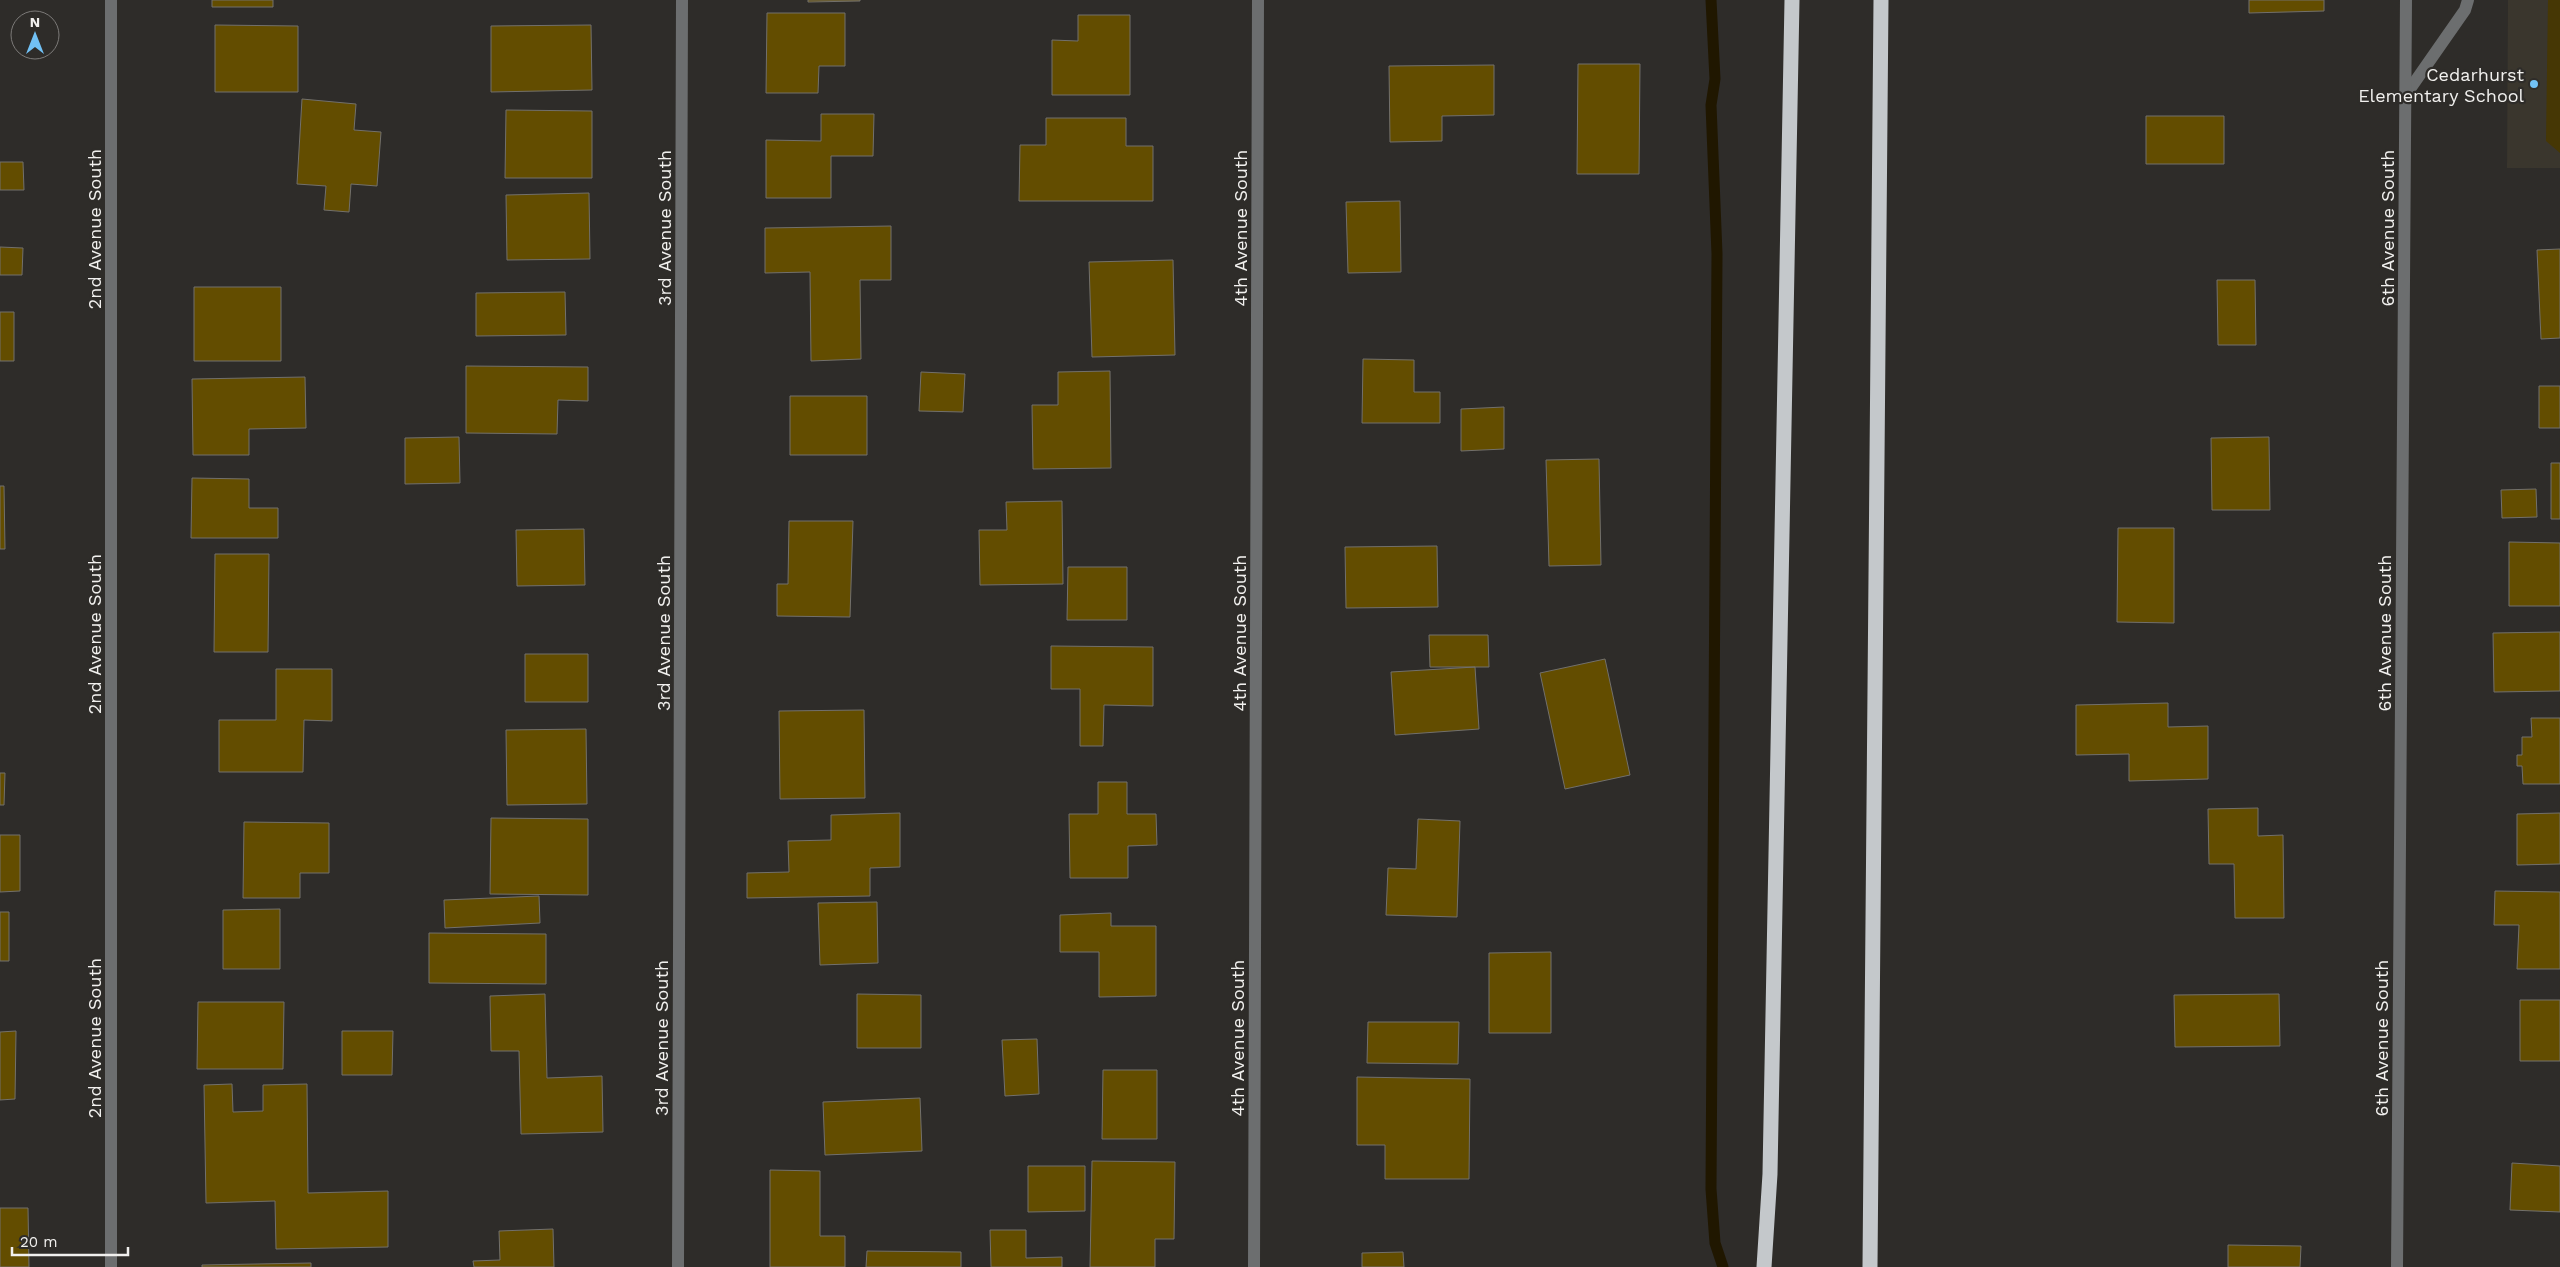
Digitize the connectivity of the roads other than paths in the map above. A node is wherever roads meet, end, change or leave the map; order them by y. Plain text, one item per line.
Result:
1 (111, 0) edge
2 (682, 0) edge
3 (1258, 0) edge
4 (1792, 0) edge
5 (1880, 0) edge
6 (2406, 0) edge
7 (2468, 0) edge
8 (2405, 96) junction
9 (111, 1267) edge
10 (678, 1267) edge
11 (1254, 1267) edge
12 (1764, 1267) edge
13 (1870, 1267) edge
14 (2397, 1267) edge

1 - 9 street, 2nd Avenue South
2 - 10 street, 3rd Avenue South
3 - 11 street, 4th Avenue South
4 - 12 highway
5 - 13 highway
6 - 8 street, 6th Avenue South
7 - 8 street
8 - 14 street, 6th Avenue South

